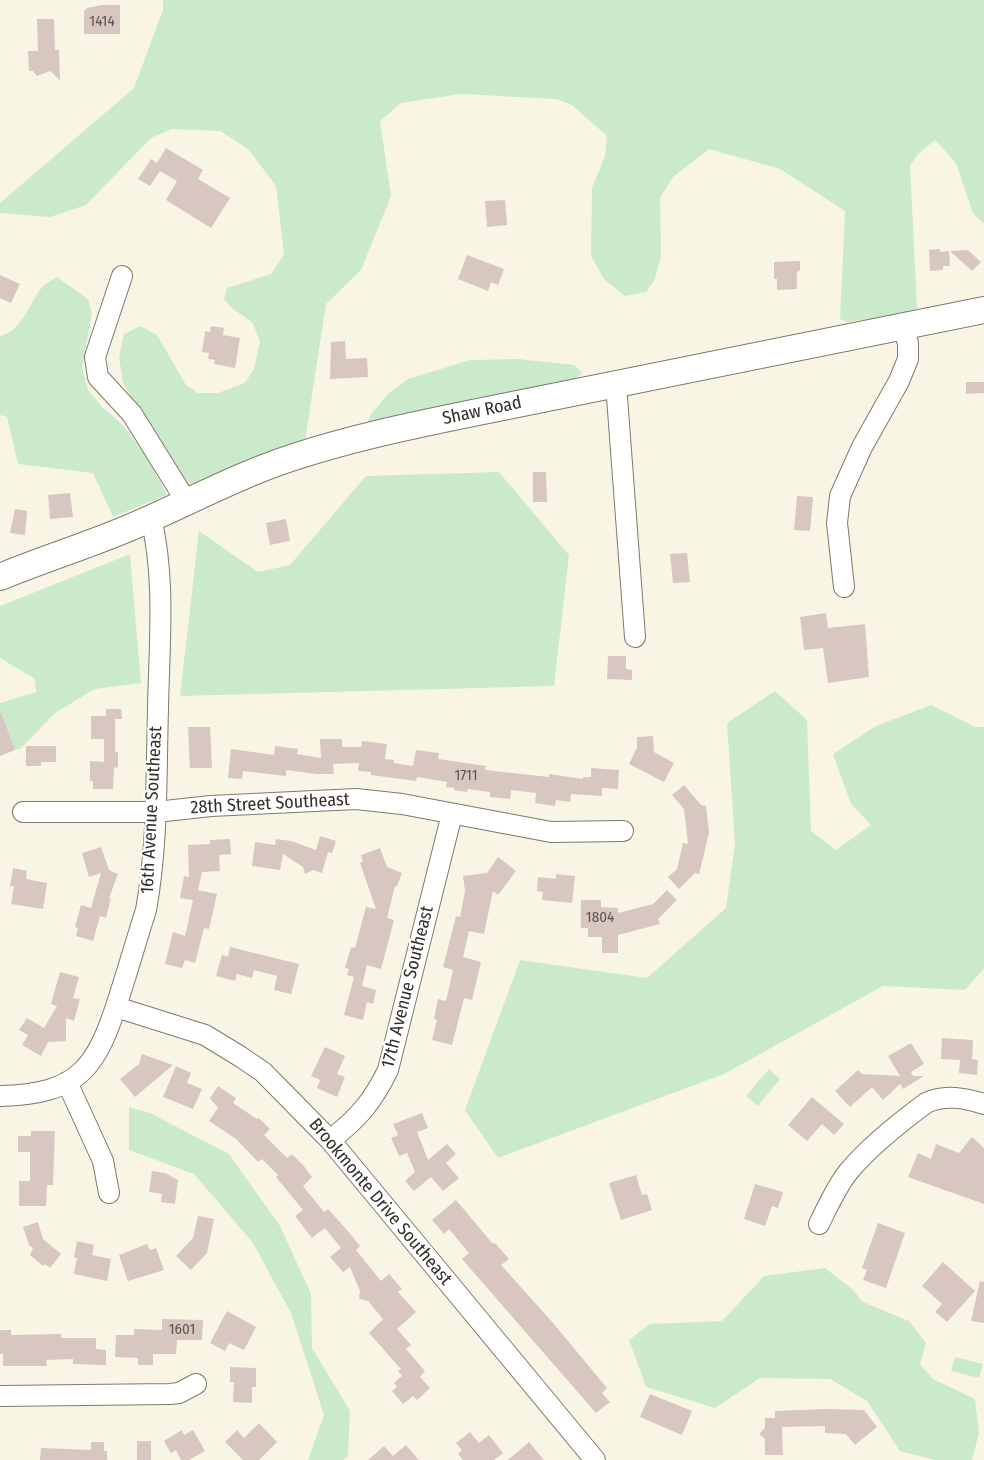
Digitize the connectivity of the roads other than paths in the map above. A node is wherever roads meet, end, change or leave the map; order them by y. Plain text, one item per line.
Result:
1 (122, 276) dead end
2 (984, 310) edge
3 (902, 326) junction
4 (616, 384) junction
5 (186, 501) junction
6 (151, 518) junction
7 (0, 577) edge
8 (844, 587) dead end
9 (635, 637) dead end
10 (23, 812) dead end
11 (156, 812) junction
12 (452, 814) junction
13 (623, 831) dead end
14 (116, 1007) junction
15 (67, 1082) junction
16 (0, 1096) edge
17 (984, 1104) edge
18 (330, 1140) junction
19 (109, 1193) dead end
20 (819, 1224) dead end
21 (196, 1384) dead end
22 (0, 1396) edge
23 (595, 1460) edge

1 - 5 street
2 - 3 main road, Shaw Road
3 - 4 main road, Shaw Road
3 - 8 street
4 - 5 main road, Shaw Road
4 - 9 street
5 - 6 main road, Shaw Road
6 - 7 main road, Shaw Road
6 - 11 street, 16th Avenue Southeast
10 - 11 street, 28th Street Southeast
11 - 12 street, 28th Street Southeast
11 - 14 street, 16th Avenue Southeast
12 - 13 street, 28th Street Southeast
12 - 18 street, 17th Avenue Southeast
14 - 15 street, 16th Avenue Southeast
14 - 18 street, Brookmonte Drive Southeast
15 - 16 street, 16th Avenue Southeast
15 - 19 street
17 - 20 street
18 - 23 street, Brookmonte Drive Southeast
21 - 22 street

